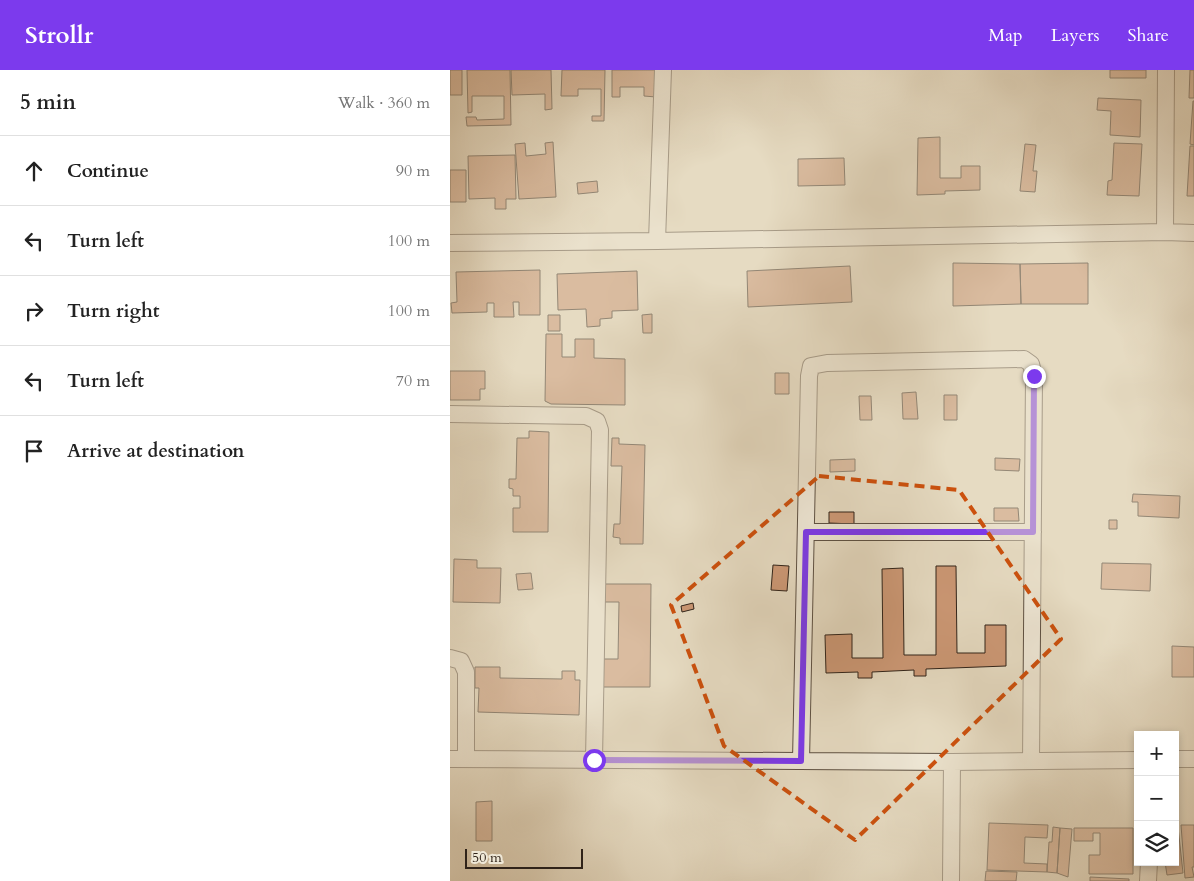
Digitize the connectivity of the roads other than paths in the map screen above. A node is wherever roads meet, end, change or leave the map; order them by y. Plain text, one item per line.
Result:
1 (663, 70) edge
2 (1166, 70) edge
3 (1165, 232) junction
4 (1194, 233) edge
5 (657, 242) junction
6 (450, 243) edge
7 (450, 414) edge
8 (806, 532) junction
9 (1033, 532) junction
10 (450, 658) edge
11 (458, 759) edge
12 (1179, 759) edge
13 (1194, 759) edge
14 (594, 760) junction
15 (1134, 760) edge
16 (801, 761) junction
17 (1031, 761) junction
18 (952, 762) junction
19 (1148, 866) edge
20 (951, 881) edge
21 (1148, 881) edge

1 - 5 street
2 - 3 street
3 - 4 street
3 - 5 street
5 - 6 street
7 - 14 street
8 - 9 street
8 - 9 street
8 - 16 street
9 - 17 street
10 - 11 street
11 - 14 street
12 - 13 street
14 - 16 street
15 - 17 street
16 - 18 street
17 - 18 street
18 - 20 street
19 - 21 street

